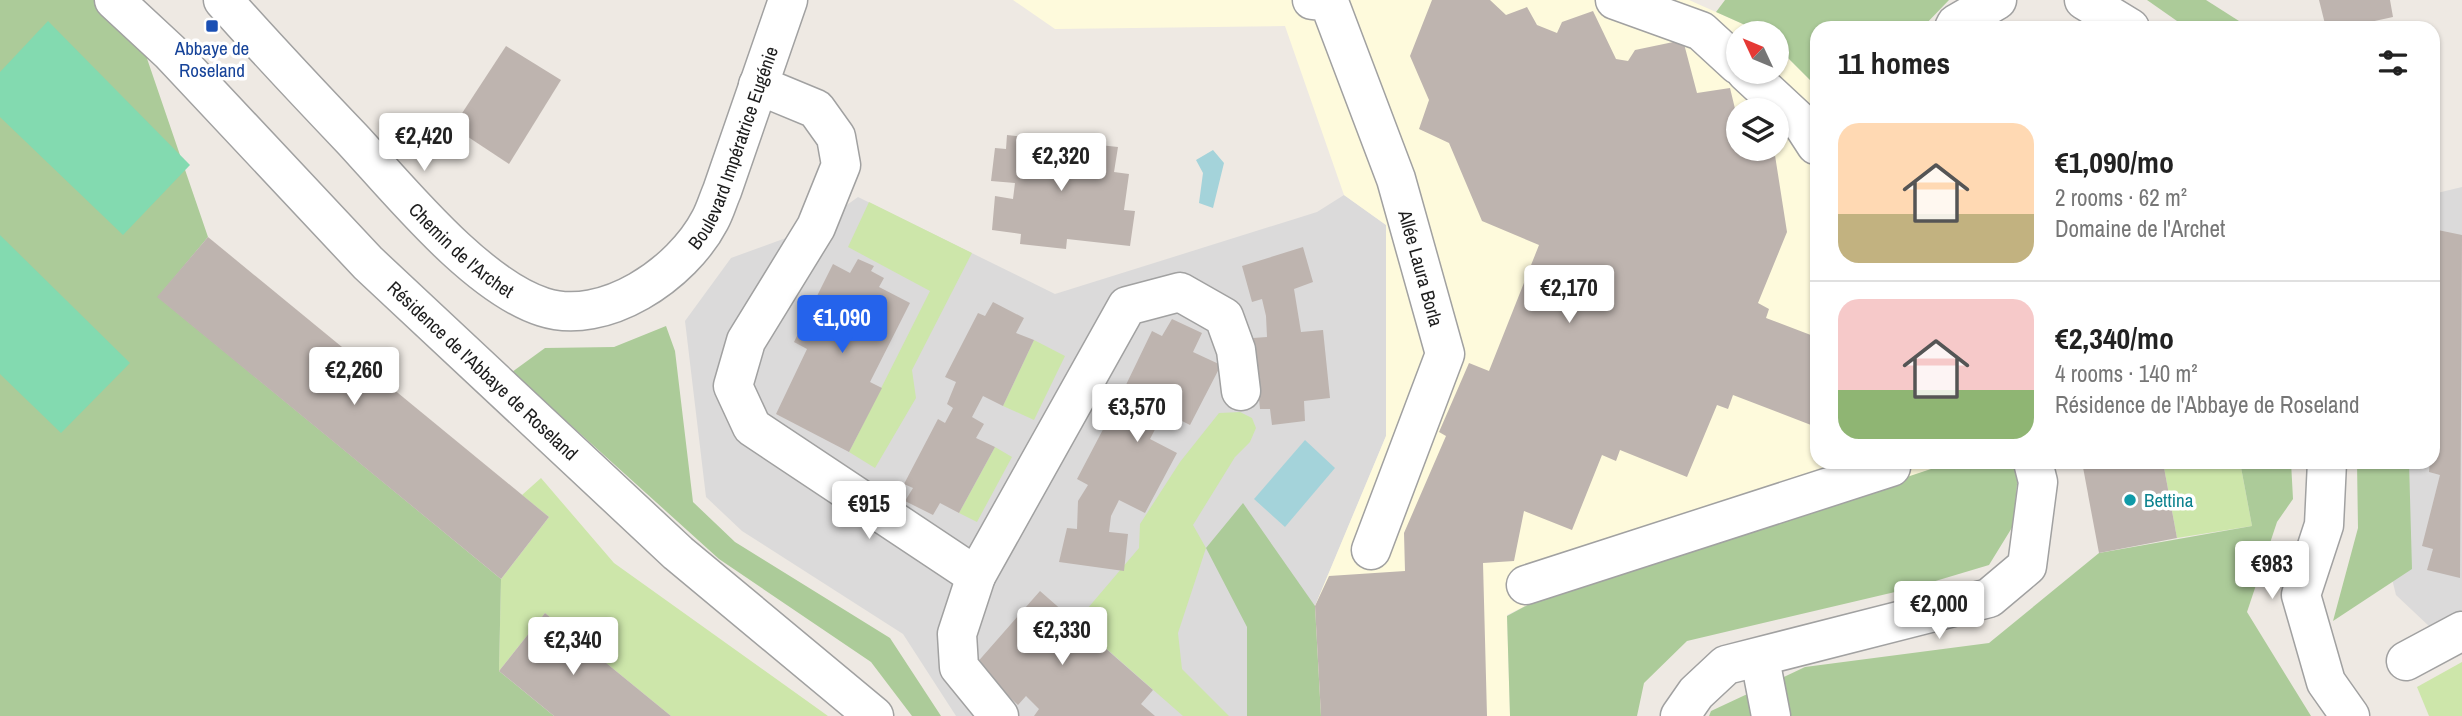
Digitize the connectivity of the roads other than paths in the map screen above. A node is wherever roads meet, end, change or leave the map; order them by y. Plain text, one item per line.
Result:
1 (114, 0) edge
2 (223, 0) edge
3 (788, 0) edge
4 (1312, 0) edge
5 (1615, 0) edge
6 (1997, 0) edge
7 (2084, 0) edge
8 (1960, 21) edge
9 (2118, 21) edge
10 (1726, 54) edge
11 (1758, 84) edge
12 (758, 85) junction
13 (1810, 136) edge
14 (656, 281) joint
15 (1241, 391) dead end
16 (1885, 469) edge
17 (2035, 469) edge
18 (2326, 469) edge
19 (1371, 550) dead end
20 (976, 576) junction
21 (1526, 585) dead end
22 (2462, 631) edge
23 (1760, 659) junction
24 (2406, 662) dead end
25 (874, 716) edge
26 (999, 716) edge
27 (1679, 716) edge
28 (1770, 716) edge
29 (2350, 716) edge

1 - 25 street, Résidence de l'Abbaye de Roseland
2 - 14 street, Chemin de l'Archet
3 - 12 street, Boulevard Impératrice Eugénie
4 - 19 street, Allée Laura Borla
5 - 10 street
6 - 8 street
7 - 9 street
11 - 13 street
12 - 14 street, Boulevard Impératrice Eugénie
12 - 20 street
15 - 20 street
16 - 21 street
17 - 23 street
18 - 29 street
20 - 26 street
22 - 24 street
23 - 27 street
23 - 28 street

